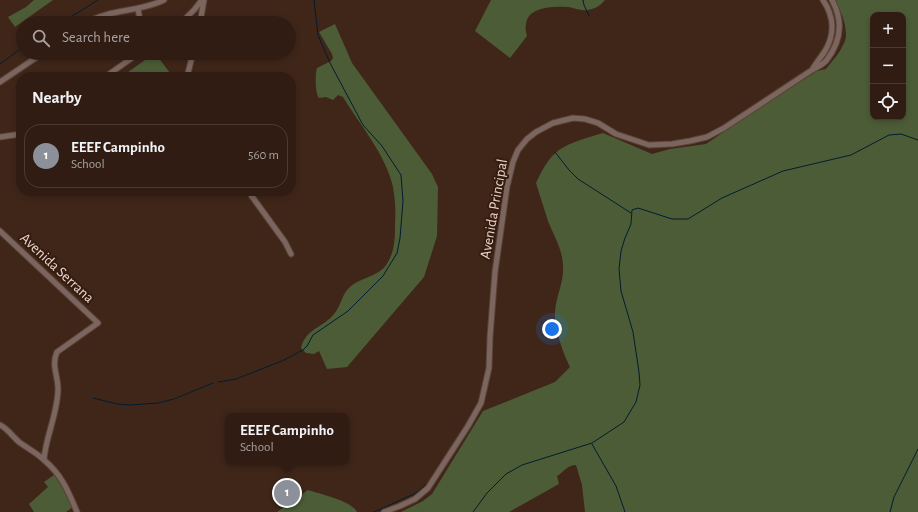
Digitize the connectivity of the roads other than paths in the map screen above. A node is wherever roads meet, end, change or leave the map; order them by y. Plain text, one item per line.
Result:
1 (164, 0) edge
2 (203, 0) edge
3 (823, 0) edge
4 (832, 0) edge
5 (138, 9) junction
6 (103, 16) edge
7 (139, 16) edge
8 (188, 16) edge
9 (201, 16) edge
10 (32, 60) edge
11 (129, 60) edge
12 (191, 60) edge
13 (812, 70) junction
14 (112, 72) edge
15 (188, 72) edge
16 (0, 82) edge
17 (16, 135) edge
18 (2, 136) edge
19 (252, 196) edge
20 (0, 231) edge
21 (291, 254) dead end
22 (0, 425) edge
23 (44, 459) junction
24 (77, 512) edge
25 (384, 512) edge

1 - 5 street
2 - 8 street
2 - 9 street
3 - 13 street, Avenida Principal
4 - 13 street, Avenida Principal
5 - 6 street
5 - 7 street
10 - 16 street
11 - 14 street
12 - 15 street
13 - 25 street, Avenida Principal
17 - 18 street
19 - 21 street
20 - 23 street, Avenida Serrana
22 - 23 street
23 - 24 street

